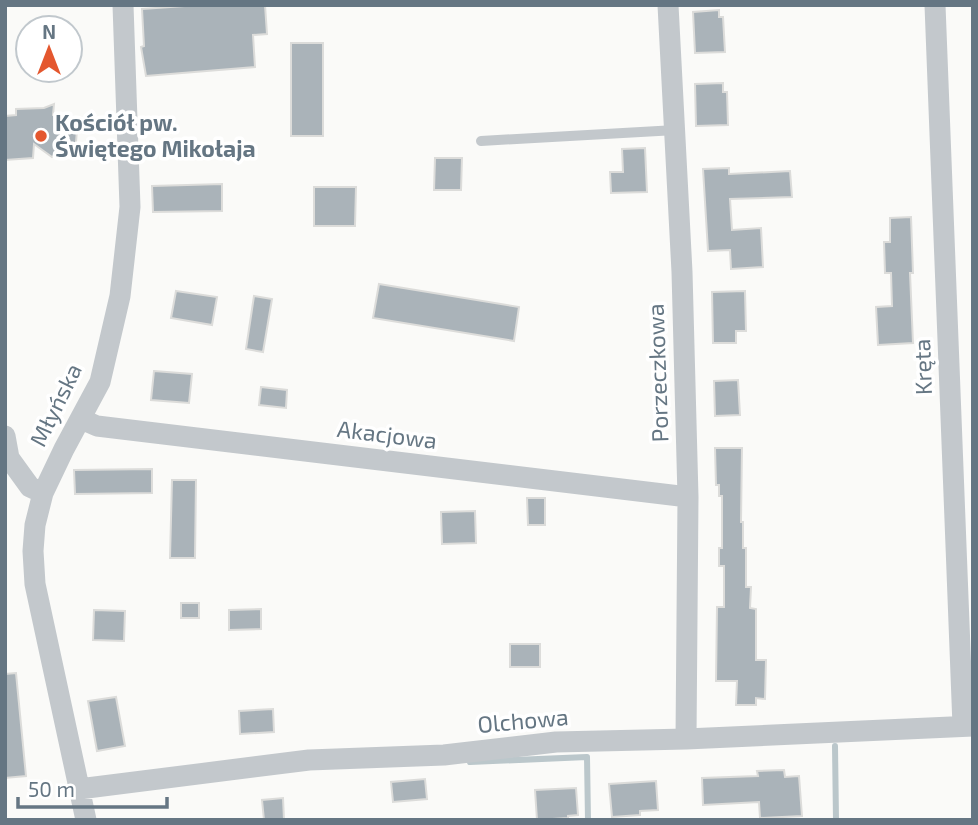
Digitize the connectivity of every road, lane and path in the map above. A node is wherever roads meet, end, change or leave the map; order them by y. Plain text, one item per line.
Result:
1 (122, 5) edge
2 (668, 5) edge
3 (935, 5) edge
4 (676, 130) junction
5 (481, 141) dead end
6 (80, 419) junction
7 (5, 436) edge
8 (43, 492) junction
9 (688, 498) junction
10 (968, 726) edge
11 (686, 739) junction
12 (79, 789) junction
13 (86, 820) edge

1 - 6 street, Młyńska
2 - 4 street, Porzeczkowa
3 - 10 street, Kręta
4 - 5 lane
4 - 9 street, Porzeczkowa
6 - 8 street, Młyńska
6 - 9 street, Akacjowa
7 - 8 street
8 - 12 street, Młyńska
9 - 11 street, Porzeczkowa
10 - 11 street, Olchowa
11 - 12 street, Olchowa
12 - 13 street, Młyńska

